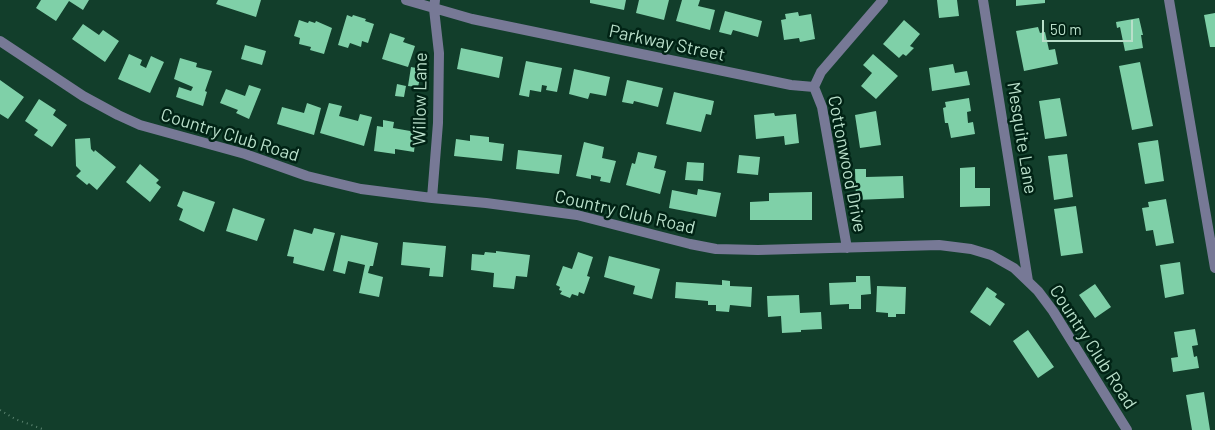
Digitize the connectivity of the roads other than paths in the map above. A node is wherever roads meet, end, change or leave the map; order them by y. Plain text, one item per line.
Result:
1 (406, 0) edge
2 (883, 0) edge
3 (983, 0) edge
4 (1169, 0) edge
5 (435, 5) edge
6 (0, 41) edge
7 (814, 87) junction
8 (432, 198) junction
9 (847, 248) junction
10 (1215, 268) edge
11 (1028, 281) junction
12 (1127, 430) edge

1 - 5 street, Parkway Street
2 - 7 street
3 - 11 street, Mesquite Lane
4 - 10 street
5 - 7 street, Parkway Street
5 - 8 street, Willow Lane
6 - 8 street, Country Club Road
7 - 9 street, Cottonwood Drive
8 - 9 street, Country Club Road
9 - 11 street, Country Club Road
11 - 12 street, Country Club Road

